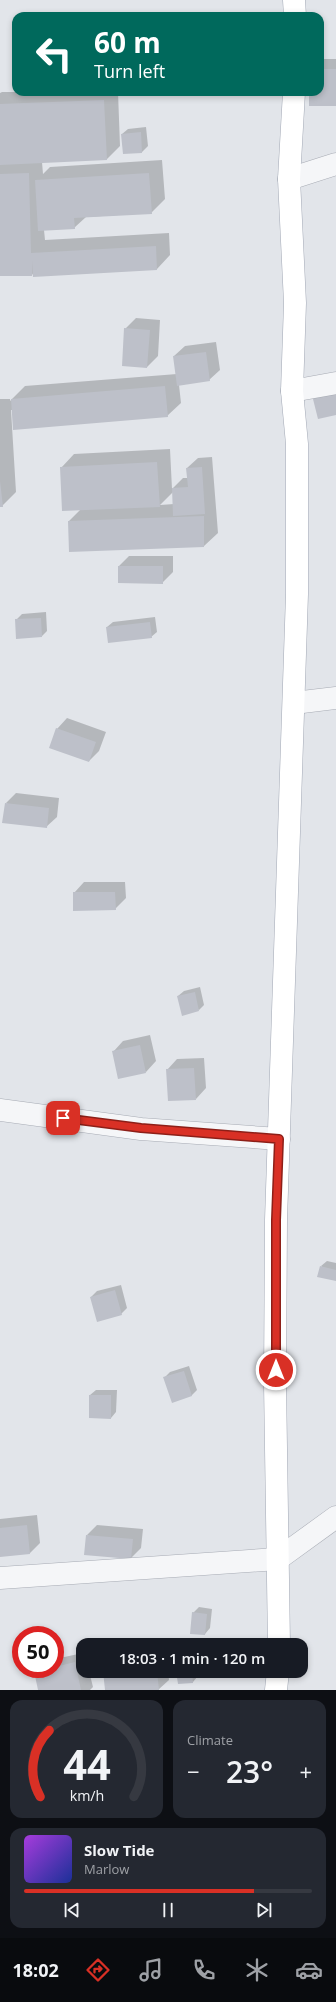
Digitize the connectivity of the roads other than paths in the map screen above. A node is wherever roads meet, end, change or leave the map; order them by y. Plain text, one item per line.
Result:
1 (294, 0) edge
2 (295, 12) edge
3 (294, 96) edge
4 (336, 164) edge
5 (289, 179) junction
6 (336, 383) edge
7 (292, 391) junction
8 (336, 698) edge
9 (294, 703) junction
10 (0, 1110) edge
11 (279, 1139) junction
12 (336, 1517) edge
13 (278, 1559) junction
14 (0, 1578) edge
15 (279, 1638) edge
16 (277, 1678) edge
17 (276, 1690) edge

1 - 2 main road
3 - 5 main road
4 - 5 street
5 - 7 main road
6 - 7 street
7 - 9 main road
8 - 9 street
9 - 11 main road
10 - 11 street
11 - 13 main road
12 - 13 street
13 - 14 street
13 - 15 main road
16 - 17 main road

